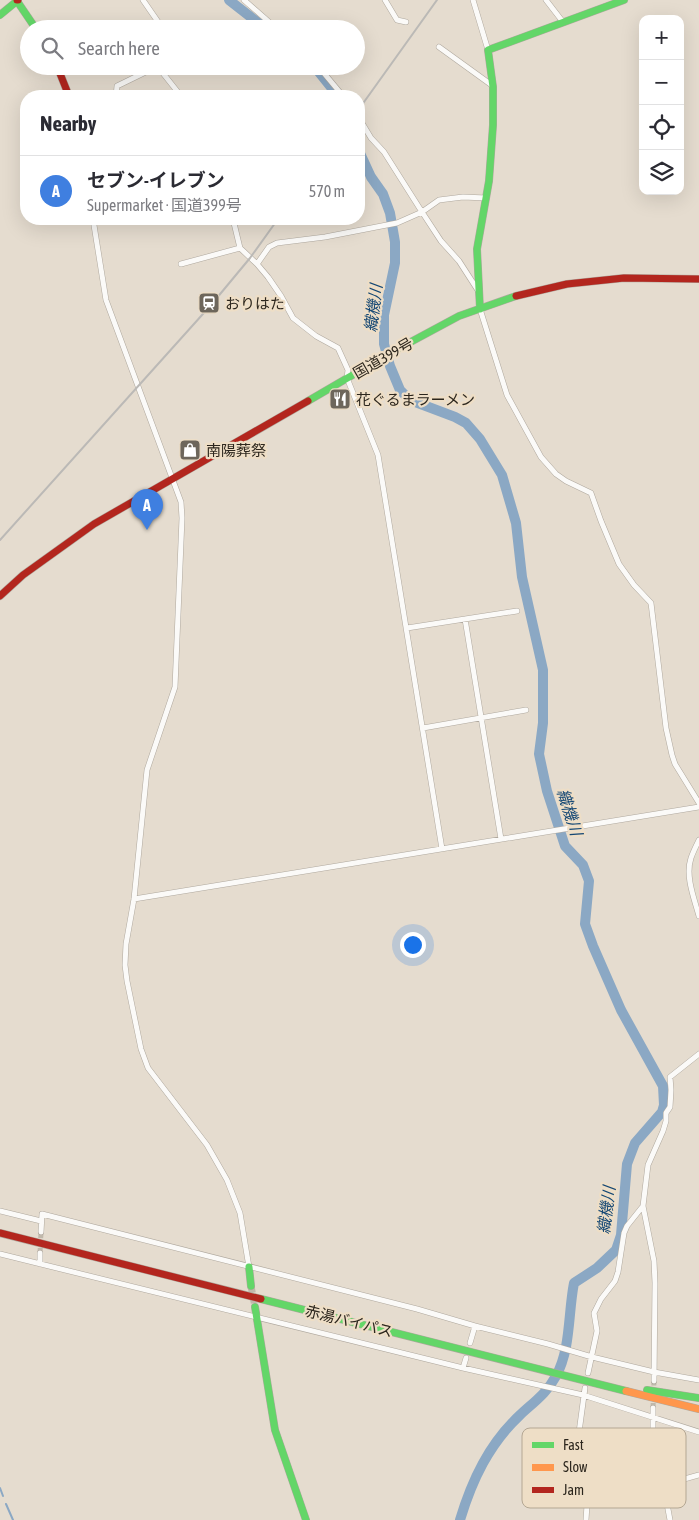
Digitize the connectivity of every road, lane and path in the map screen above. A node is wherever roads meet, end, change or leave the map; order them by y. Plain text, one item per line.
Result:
1 (17, 0) edge
2 (143, 0) edge
3 (244, 0) edge
4 (385, 0) edge
5 (473, 0) edge
6 (546, 0) edge
7 (624, 0) edge
8 (614, 2) edge
9 (1, 12) edge
10 (30, 20) edge
11 (157, 20) edge
12 (267, 20) edge
13 (406, 22) dead end
14 (563, 22) junction
15 (439, 47) dead end
16 (488, 50) junction
17 (60, 75) edge
18 (140, 75) edge
19 (165, 75) edge
20 (326, 75) edge
21 (493, 86) junction
22 (66, 90) edge
23 (117, 90) edge
24 (176, 90) edge
25 (338, 90) edge
26 (365, 128) edge
27 (486, 198) junction
28 (422, 212) junction
29 (94, 225) edge
30 (234, 225) edge
31 (240, 248) junction
32 (180, 264) dead end
33 (257, 264) junction
34 (699, 279) edge
35 (480, 293) junction
36 (480, 309) junction
37 (347, 378) junction
38 (172, 479) junction
39 (0, 596) edge
40 (517, 611) dead end
41 (465, 619) junction
42 (406, 628) junction
43 (526, 710) dead end
44 (481, 718) junction
45 (423, 728) junction
46 (699, 803) edge
47 (699, 807) edge
48 (501, 839) junction
49 (699, 840) edge
50 (442, 849) junction
51 (134, 899) junction
52 (699, 916) edge
53 (699, 1054) edge
54 (642, 1206) junction
55 (0, 1211) edge
56 (41, 1221) junction
57 (41, 1232) tunnel mouth
58 (0, 1233) edge
59 (40, 1253) tunnel mouth
60 (0, 1254) edge
61 (40, 1264) junction
62 (249, 1267) junction
63 (251, 1286) tunnel mouth
64 (255, 1306) tunnel mouth
65 (258, 1317) junction
66 (475, 1326) junction
67 (470, 1343) dead end
68 (592, 1357) junction
69 (466, 1358) dead end
70 (464, 1368) junction
71 (654, 1372) junction
72 (588, 1374) dead end
73 (699, 1380) edge
74 (654, 1381) tunnel mouth
75 (597, 1383) junction
76 (584, 1388) dead end
77 (583, 1395) junction
78 (699, 1398) edge
79 (653, 1408) tunnel mouth
80 (697, 1408) edge
81 (652, 1418) junction
82 (579, 1428) edge
83 (653, 1428) edge
84 (686, 1428) edge
85 (686, 1428) edge
86 (699, 1432) edge
87 (699, 1475) edge
88 (686, 1479) edge
89 (306, 1520) edge

1 - 9 main road
1 - 10 main road
2 - 11 street
3 - 12 street
4 - 13 street
5 - 16 street
6 - 14 street
7 - 8 main road
8 - 14 main road
14 - 16 main road
15 - 21 street
16 - 21 main road
17 - 22 main road
18 - 23 street
19 - 24 street
20 - 25 street
21 - 27 main road
26 - 28 street
27 - 28 street
27 - 35 main road
28 - 33 street
28 - 35 street
29 - 38 street
30 - 31 street
31 - 32 street
31 - 33 street
33 - 37 street
34 - 36 main road, 国道399号
35 - 36 main road
36 - 37 main road, 国道399号
36 - 46 street
37 - 38 main road, 国道399号
37 - 42 street
38 - 39 main road, 国道399号
38 - 51 street
40 - 41 street
41 - 42 street
41 - 44 street
42 - 45 street
43 - 44 street
44 - 45 street
44 - 48 street
45 - 50 street
47 - 48 street
48 - 50 street
49 - 52 street
50 - 51 street
51 - 62 street
53 - 54 street
54 - 68 street
54 - 71 street
55 - 56 street
56 - 57 street
56 - 62 street
58 - 75 main road, 赤湯バイパス
59 - 61 street
60 - 61 street
61 - 65 street
62 - 63 main road
62 - 66 street
64 - 65 main road
65 - 70 street
65 - 89 main road
66 - 67 street
66 - 68 street
68 - 71 street
68 - 72 street
69 - 70 street
70 - 77 street
71 - 73 street
71 - 74 street
75 - 78 main road
75 - 80 main road, 赤湯バイパス
76 - 77 street
77 - 81 street
77 - 82 street
79 - 81 street
81 - 83 street
81 - 84 street
85 - 86 street
87 - 88 street

